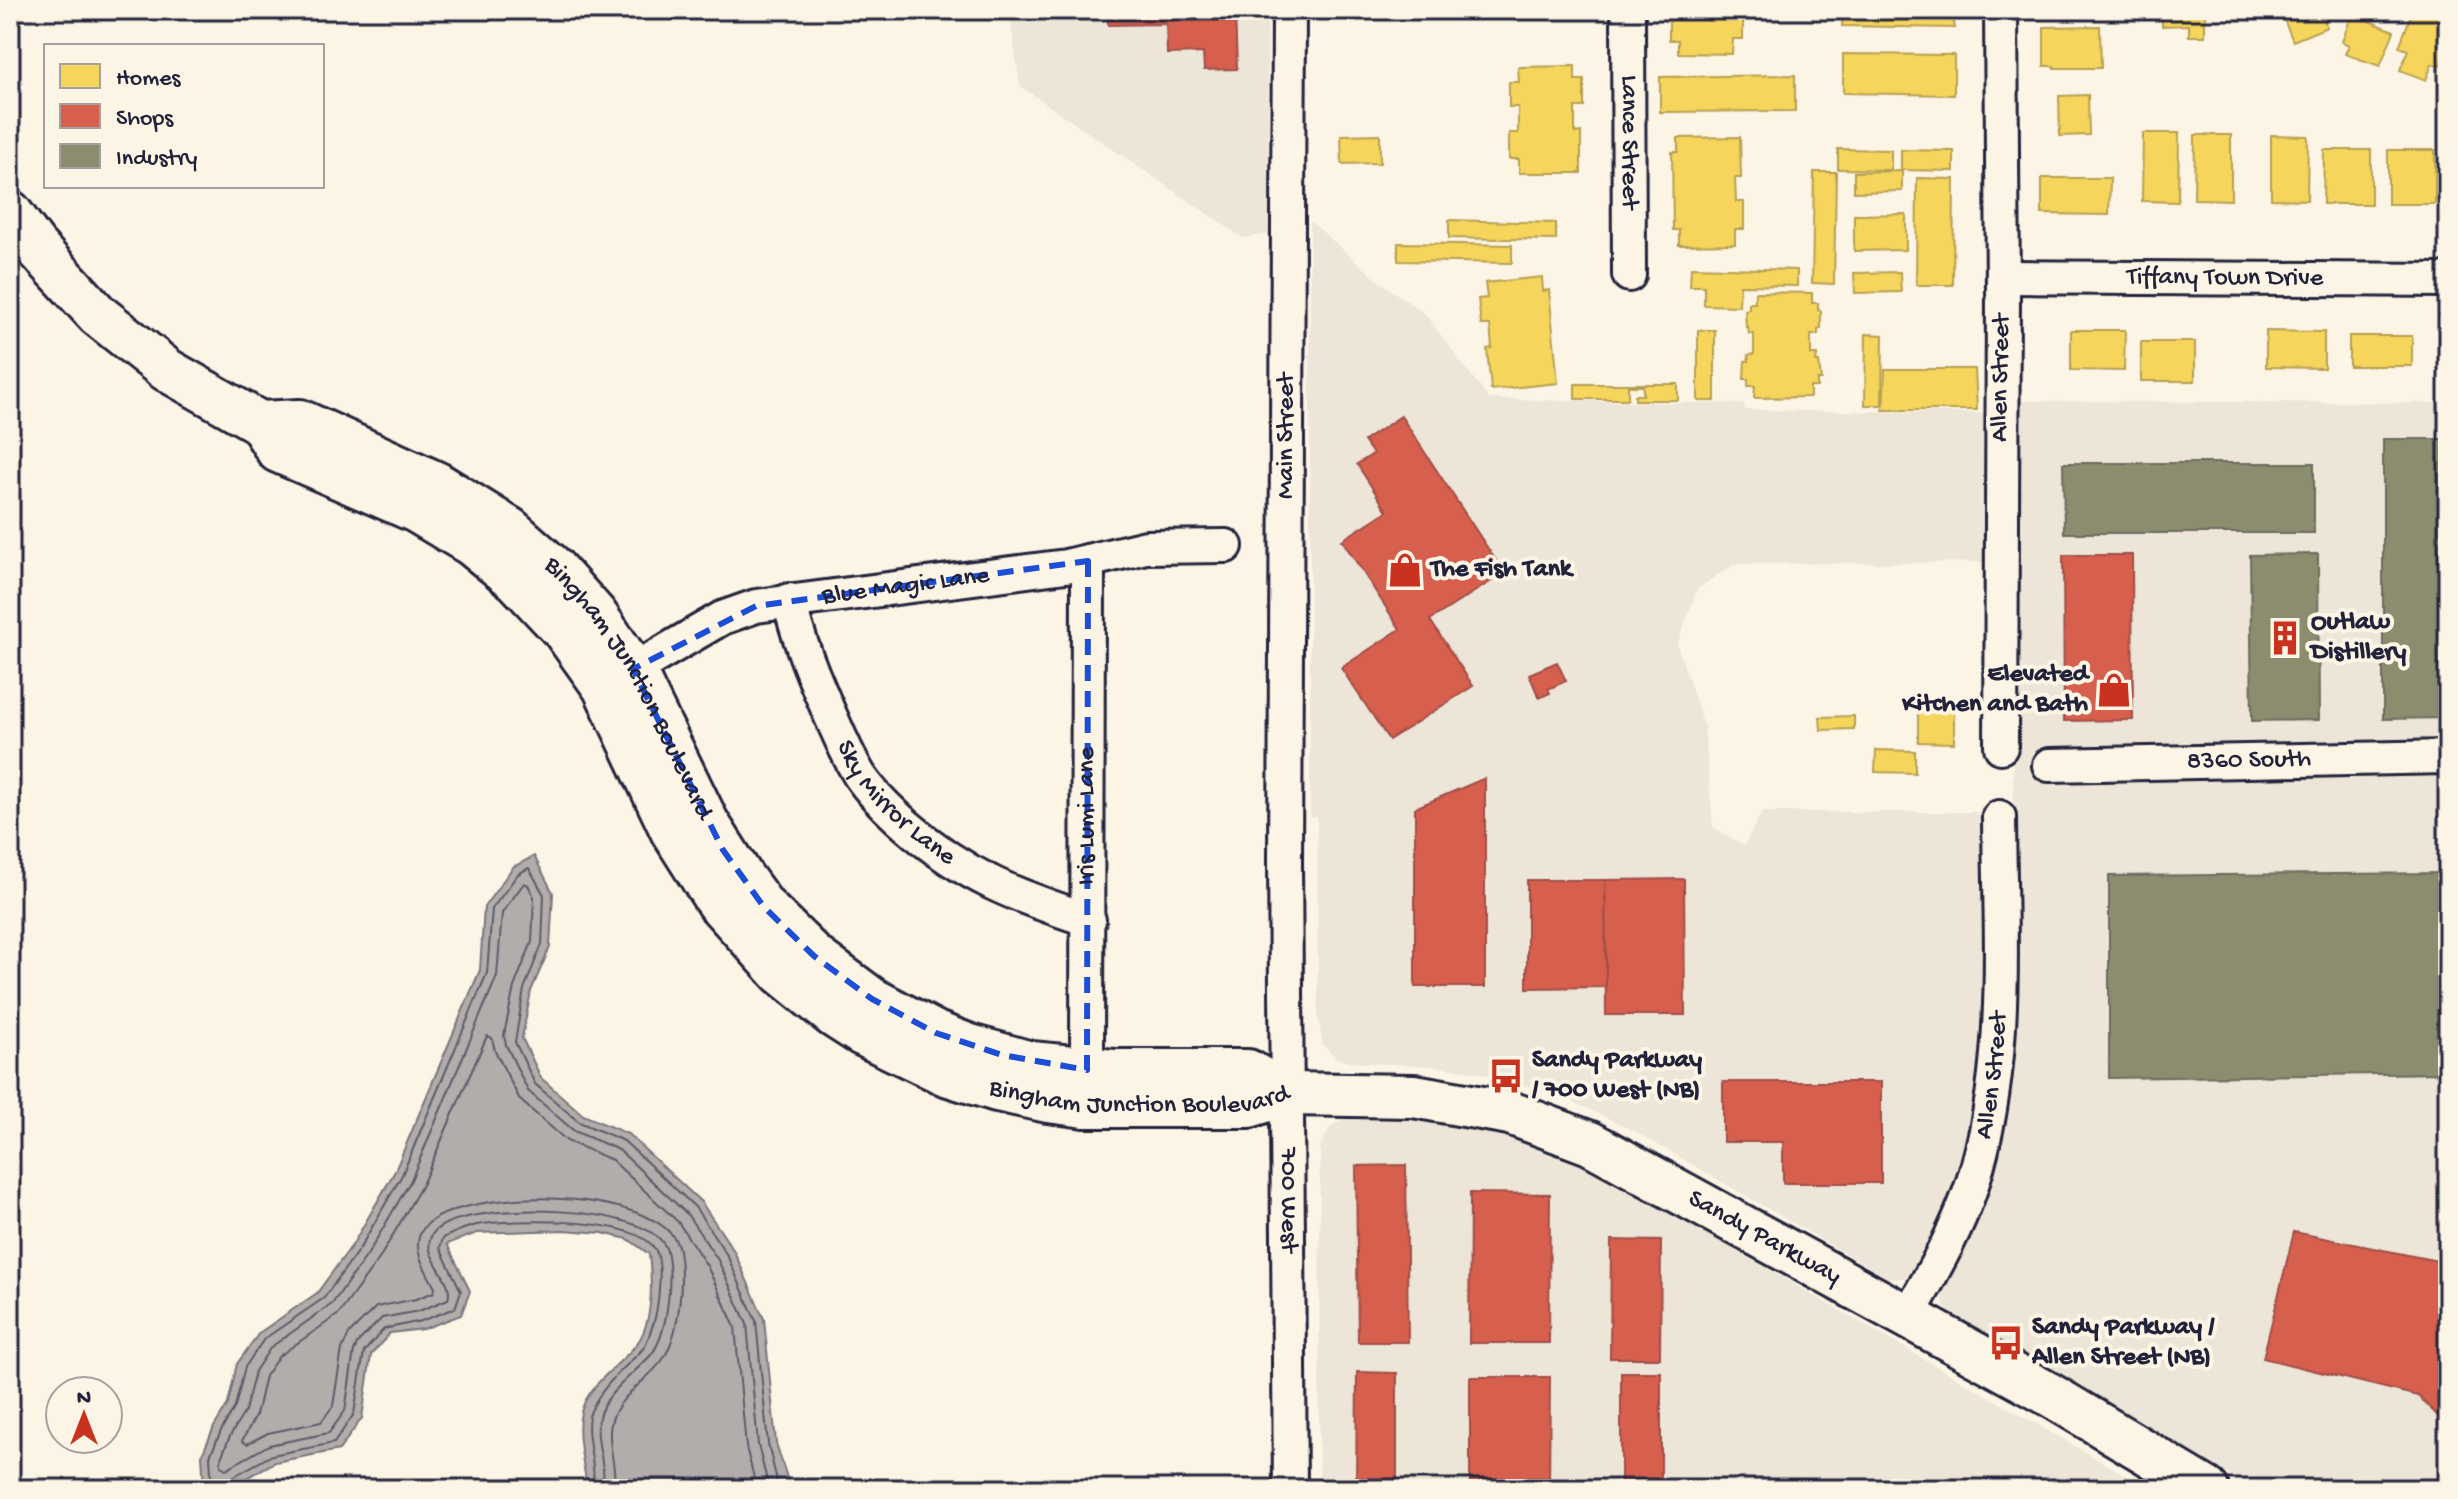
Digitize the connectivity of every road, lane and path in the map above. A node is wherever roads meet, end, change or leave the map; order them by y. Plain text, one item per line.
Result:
1 (1289, 10) edge
2 (1628, 10) edge
3 (2001, 10) edge
4 (10, 212) edge
5 (1629, 275) dead end
6 (2003, 277) junction
7 (2448, 280) edge
8 (1226, 546) dead end
9 (1088, 561) junction
10 (789, 600) junction
11 (618, 678) junction
12 (2001, 747) dead end
13 (2448, 757) edge
14 (2049, 765) dead end
15 (1999, 817) dead end
16 (1285, 862) joint
17 (1089, 920) junction
18 (1087, 1070) junction
19 (1287, 1094) junction
20 (1908, 1316) junction
21 (1290, 1489) edge
22 (2207, 1489) edge

1 - 16 street, Main Street
2 - 5 street, Lance Street
3 - 6 street, Allen Street
4 - 11 main road, Bingham Junction Boulevard
6 - 7 street, Tiffany Town Drive
6 - 12 street, Allen Street
8 - 9 street, Blue Magic Lane
9 - 10 street, Blue Magic Lane
9 - 17 street, Iris Lumi Lane
10 - 11 street, Blue Magic Lane
10 - 17 street, Sky Mirror Lane
11 - 18 main road, Bingham Junction Boulevard
11 - 19 main road, Bingham Junction Boulevard
13 - 14 street, 8360 South
15 - 20 street, Allen Street
16 - 19 street, 700 West
17 - 18 street, Iris Lumi Lane
18 - 19 main road, Bingham Junction Boulevard
19 - 20 main road, Sandy Parkway
19 - 21 street, 700 West
20 - 22 main road, Sandy Parkway

